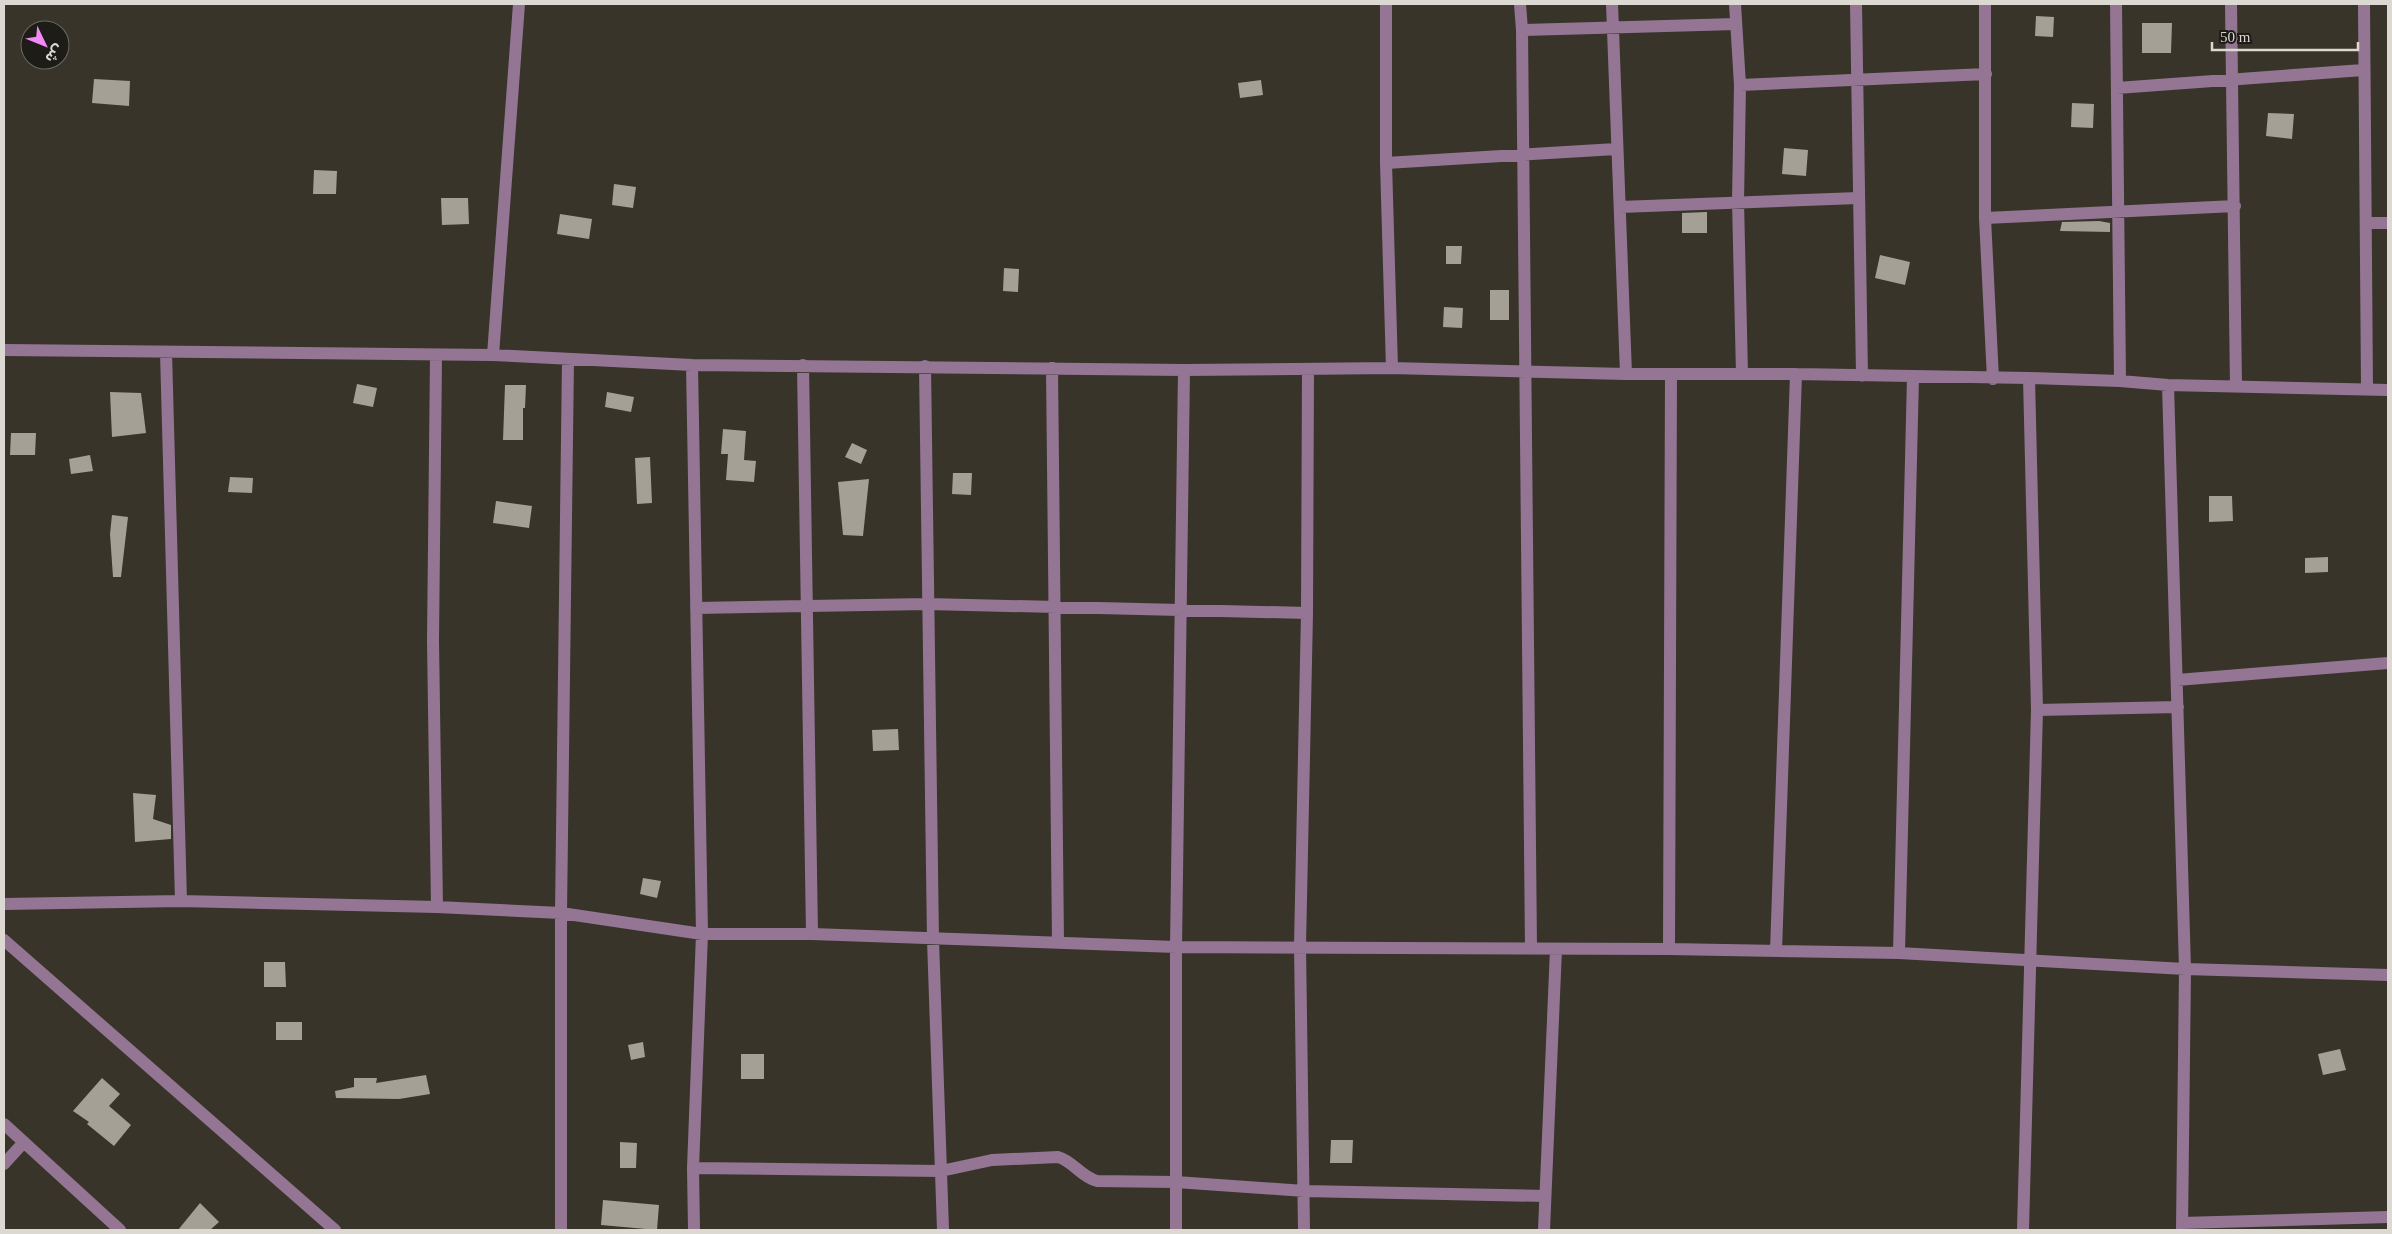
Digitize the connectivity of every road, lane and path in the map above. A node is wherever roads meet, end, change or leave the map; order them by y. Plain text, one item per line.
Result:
1 (519, 4) edge
2 (1386, 4) edge
3 (1520, 4) edge
4 (1612, 4) edge
5 (1736, 4) edge
6 (1856, 4) edge
7 (1985, 4) edge
8 (2116, 4) edge
9 (2231, 4) edge
10 (2364, 4) edge
11 (1736, 24) junction
12 (1612, 28) junction
13 (1522, 30) junction
14 (2363, 70) junction
15 (1986, 74) junction
16 (2233, 78) junction
17 (1858, 81) junction
18 (1740, 85) junction
19 (2117, 88) junction
20 (1616, 149) junction
21 (1522, 155) junction
22 (1386, 163) junction
23 (1858, 198) junction
24 (1738, 202) junction
25 (2235, 206) junction
26 (1620, 207) junction
27 (2118, 212) junction
28 (1985, 218) junction
29 (2366, 223) junction
30 (2388, 223) edge
31 (4, 350) edge
32 (166, 352) junction
33 (493, 355) junction
34 (436, 356) junction
35 (568, 359) junction
36 (803, 365) junction
37 (692, 366) junction
38 (925, 366) junction
39 (1052, 368) junction
40 (1392, 368) junction
41 (1308, 369) junction
42 (1184, 370) junction
43 (1525, 372) junction
44 (1626, 374) junction
45 (1671, 374) junction
46 (1742, 374) junction
47 (1796, 374) junction
48 (1862, 376) junction
49 (1913, 377) junction
50 (2029, 378) junction
51 (1993, 379) junction
52 (2120, 381) junction
53 (2168, 385) junction
54 (2236, 387) junction
55 (2367, 389) junction
56 (2388, 390) edge
57 (928, 604) junction
58 (807, 605) junction
59 (696, 608) junction
60 (1054, 608) junction
61 (1180, 611) junction
62 (1307, 613) junction
63 (2388, 663) edge
64 (2177, 680) junction
65 (2178, 707) junction
66 (2037, 710) junction
67 (180, 901) junction
68 (4, 904) edge
69 (437, 907) junction
70 (561, 914) junction
71 (702, 934) junction
72 (812, 934) junction
73 (4, 940) edge
74 (933, 940) junction
75 (1058, 942) junction
76 (1176, 946) junction
77 (1300, 946) junction
78 (1531, 948) junction
79 (1556, 949) junction
80 (1669, 949) junction
81 (1776, 951) junction
82 (1899, 953) junction
83 (2032, 960) junction
84 (2185, 969) junction
85 (2388, 975) edge
86 (4, 1124) edge
87 (24, 1142) junction
88 (4, 1164) edge
89 (693, 1168) junction
90 (941, 1171) junction
91 (1176, 1182) junction
92 (1304, 1191) junction
93 (1544, 1196) junction
94 (2388, 1217) edge
95 (2182, 1227) edge
96 (120, 1230) edge
97 (335, 1230) edge
98 (560, 1230) edge
99 (694, 1230) edge
100 (943, 1230) edge
101 (1176, 1230) edge
102 (1304, 1230) edge
103 (1544, 1230) edge
104 (2023, 1230) edge

1 - 33 street
2 - 22 street
3 - 13 street
4 - 12 street
5 - 11 street
6 - 17 street
7 - 15 street
8 - 19 street
9 - 16 street
10 - 14 street
11 - 12 street
11 - 18 street
12 - 13 street
12 - 20 street
13 - 21 street
14 - 16 street
14 - 29 street
15 - 17 street
15 - 28 street
16 - 19 street
16 - 25 street
17 - 18 street
17 - 23 street
18 - 24 street
19 - 27 street
20 - 21 street
20 - 26 street
21 - 22 street
21 - 43 street
22 - 40 street
23 - 24 street
23 - 48 street
24 - 26 street
24 - 46 street
25 - 27 street
25 - 54 street
26 - 44 street
27 - 28 street
27 - 52 street
28 - 51 street
29 - 30 street
29 - 55 street
31 - 32 street
32 - 34 street
32 - 67 street
33 - 34 street
33 - 35 street
34 - 69 street
35 - 37 street
35 - 70 street
36 - 37 street
36 - 38 street
36 - 58 street
37 - 59 street
38 - 39 street
38 - 57 street
39 - 42 street
39 - 60 street
40 - 41 street
40 - 43 street
41 - 42 street
41 - 62 street
42 - 61 street
43 - 44 street
43 - 78 street
44 - 45 street
45 - 46 street
45 - 80 street
46 - 47 street
47 - 48 street
47 - 81 street
48 - 49 street
49 - 51 street
49 - 82 street
50 - 51 street
50 - 52 street
50 - 66 street
52 - 53 street
53 - 54 street
53 - 64 street
54 - 55 street
55 - 56 street
57 - 58 street
57 - 60 street
57 - 74 street
58 - 59 street
58 - 72 street
59 - 71 street
60 - 61 street
60 - 75 street
61 - 62 street
61 - 76 street
62 - 77 street
63 - 64 street
64 - 65 street
65 - 66 street
65 - 84 street
66 - 83 street
67 - 68 street
67 - 69 street
69 - 70 street
70 - 71 street
70 - 98 street
71 - 72 street
71 - 89 street
72 - 74 street
73 - 97 street
74 - 75 street
74 - 90 street
75 - 76 street
76 - 77 street
76 - 91 street
77 - 78 street
77 - 92 street
78 - 79 street
79 - 80 street
79 - 93 street
80 - 81 street
81 - 82 street
82 - 83 street
83 - 84 street
83 - 104 street
84 - 85 street
84 - 95 street
86 - 87 street
87 - 88 street
87 - 96 street
89 - 90 street
89 - 99 street
90 - 91 street
90 - 100 street
91 - 92 street
91 - 101 street
92 - 93 street
92 - 102 street
93 - 103 street
94 - 95 street

